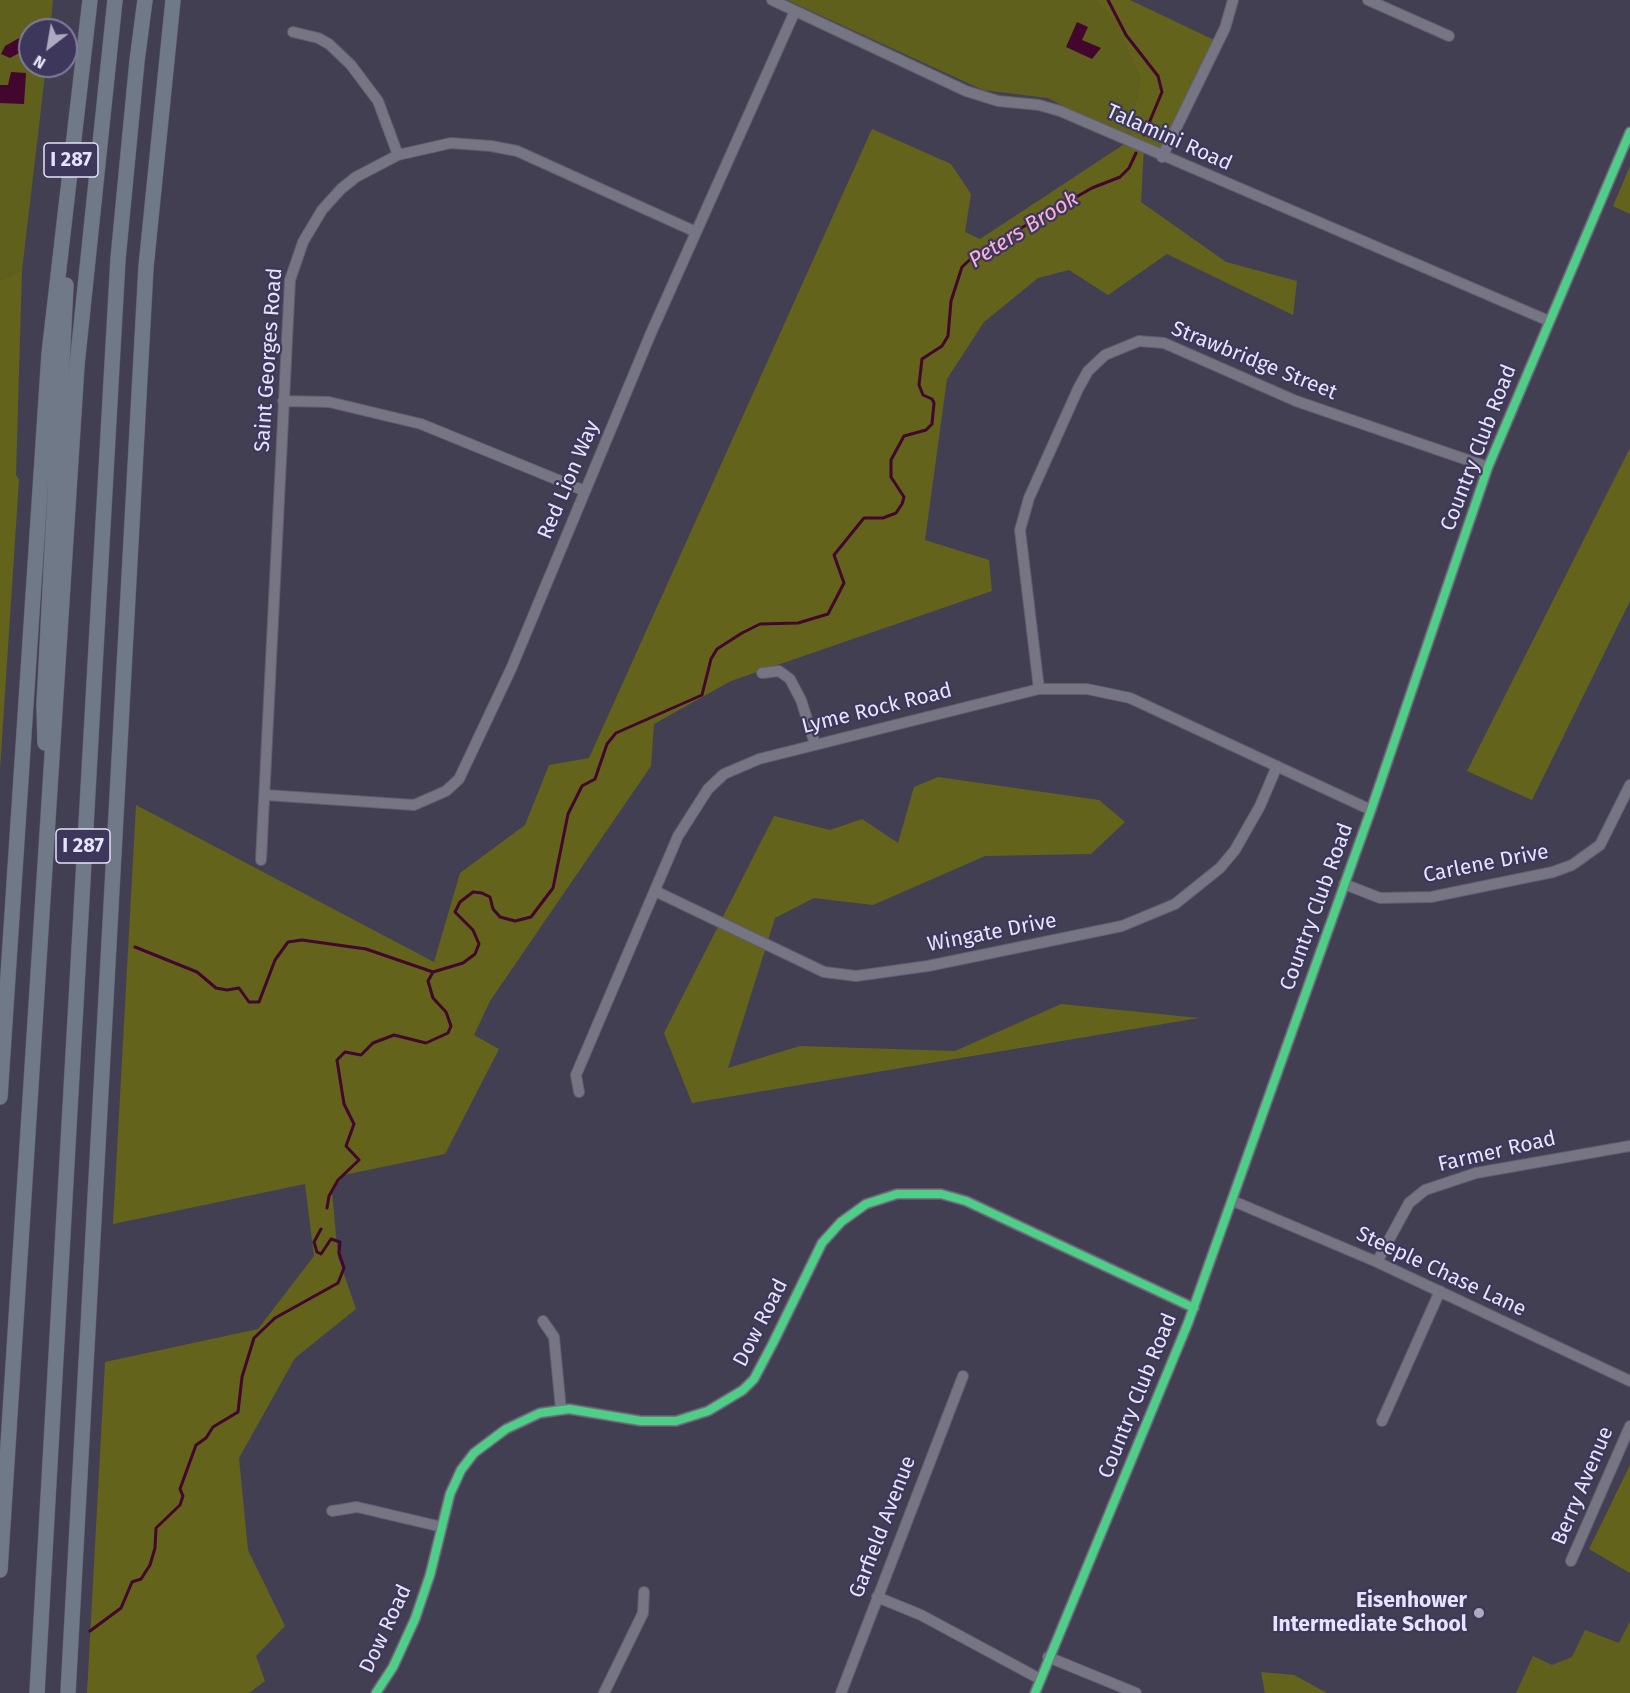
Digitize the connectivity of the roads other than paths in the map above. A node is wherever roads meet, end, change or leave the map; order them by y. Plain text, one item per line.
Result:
1 (90, 0) edge
2 (116, 0) edge
3 (145, 0) edge
4 (173, 0) edge
5 (772, 0) edge
6 (1233, 0) edge
7 (1368, 0) edge
8 (795, 11) junction
9 (293, 32) dead end
10 (1449, 36) dead end
11 (1630, 132) edge
12 (398, 155) junction
13 (1162, 157) junction
14 (64, 231) junction
15 (696, 232) junction
16 (1549, 321) junction
17 (283, 401) junction
18 (1488, 467) junction
19 (585, 490) junction
20 (762, 673) dead end
21 (1039, 689) junction
22 (815, 744) junction
23 (1277, 766) junction
24 (1630, 785) edge
25 (266, 795) junction
26 (1371, 810) junction
27 (48, 833) junction
28 (261, 860) dead end
29 (1344, 884) junction
30 (655, 891) junction
31 (579, 1092) dead end
32 (0, 1096) edge
33 (1630, 1146) edge
34 (1233, 1201) junction
35 (1377, 1262) junction
36 (1440, 1292) junction
37 (1194, 1308) junction
38 (543, 1321) dead end
39 (963, 1376) dead end
40 (1630, 1381) edge
41 (561, 1410) junction
42 (1382, 1421) dead end
43 (1630, 1426) edge
44 (332, 1511) dead end
45 (442, 1527) junction
46 (1571, 1561) dead end
47 (0, 1570) edge
48 (644, 1592) dead end
49 (877, 1597) junction
50 (1048, 1657) junction
51 (1040, 1679) junction
52 (37, 1693) edge
53 (68, 1693) edge
54 (376, 1693) edge
55 (604, 1693) edge
56 (841, 1693) edge
57 (1035, 1693) edge
58 (1136, 1693) edge

1 - 14 highway, I 287
2 - 27 highway, I 287
3 - 52 highway, I 287
4 - 53 highway, I 287
5 - 8 street, Talamini Road
6 - 13 street
7 - 10 street
8 - 13 street, Talamini Road
8 - 15 street, Red Lion Way
9 - 12 street
11 - 16 street, Country Club Road
12 - 15 street, Saint Georges Road
12 - 17 street, Saint Georges Road
13 - 16 street, Talamini Road
14 - 27 highway
14 - 32 highway, I 287
15 - 19 street, Red Lion Way
16 - 18 street, Country Club Road
17 - 19 street
17 - 25 street, Saint Georges Road
18 - 21 street, Strawbridge Street
18 - 26 street, Country Club Road
19 - 25 street, Red Lion Way
20 - 22 street
21 - 22 street, Lyme Rock Road
21 - 23 street, Lyme Rock Road
22 - 30 street, Lyme Rock Road
23 - 26 street, Lyme Rock Road
23 - 30 street, Wingate Drive
24 - 29 street, Carlene Drive
25 - 28 street, Saint Georges Road
26 - 29 street, Country Club Road
27 - 47 highway, I 287
29 - 34 street, Country Club Road
30 - 31 street, Lyme Rock Road
33 - 35 street, Farmer Road
34 - 35 street, Steeple Chase Lane
34 - 37 street, Country Club Road
35 - 36 street, Steeple Chase Lane
36 - 40 street, Steeple Chase Lane
36 - 42 street
37 - 41 street, Dow Road
37 - 50 street, Country Club Road
38 - 41 street
39 - 49 street, Garfield Avenue
41 - 45 street, Dow Road
43 - 46 street, Berry Avenue
44 - 45 street
45 - 54 street, Dow Road
48 - 55 street
49 - 51 street
49 - 56 street, Garfield Avenue
50 - 51 street, Country Club Road
50 - 58 street
51 - 57 street, Country Club Road

